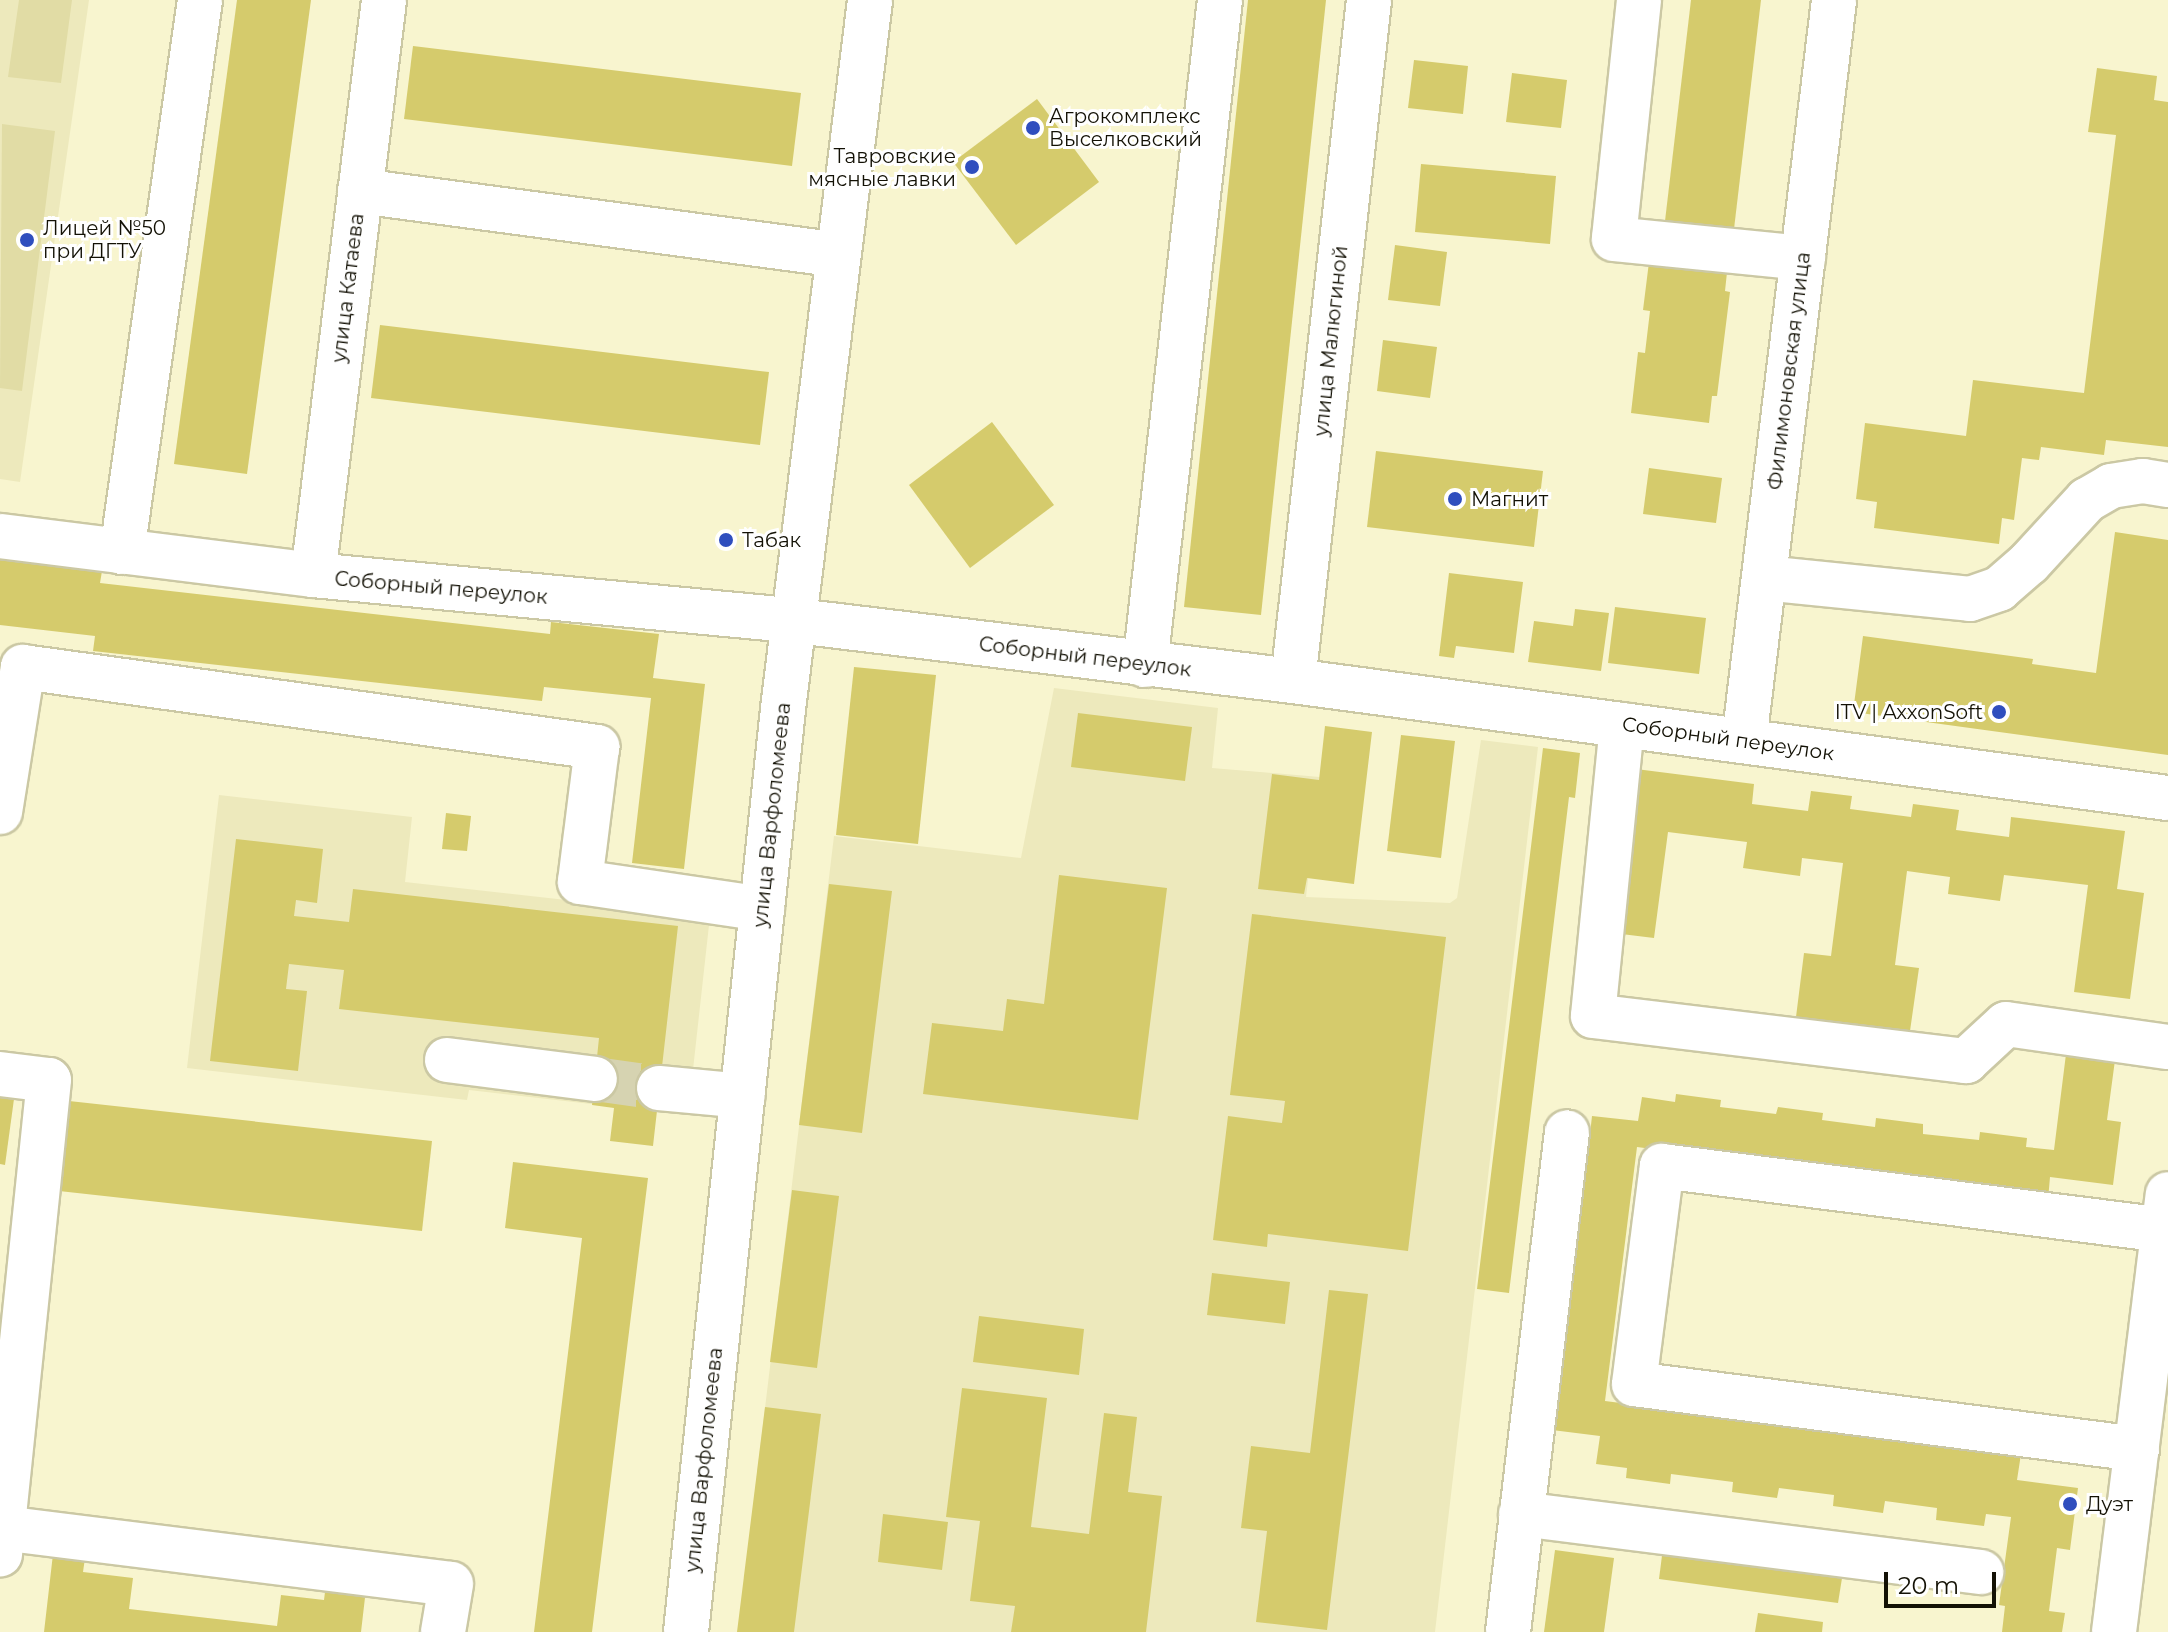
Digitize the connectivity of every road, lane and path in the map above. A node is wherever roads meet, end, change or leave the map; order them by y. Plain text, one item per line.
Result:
1 (200, 0) edge
2 (384, 0) edge
3 (870, 0) edge
4 (1220, 0) edge
5 (1369, 0) edge
6 (1639, 0) edge
7 (1834, 0) edge
8 (360, 191) junction
9 (838, 255) junction
10 (1803, 258) junction
11 (2168, 485) edge
12 (0, 536) edge
13 (122, 552) junction
14 (313, 575) junction
15 (1764, 578) junction
16 (797, 621) junction
17 (1145, 665) junction
18 (1293, 681) junction
19 (1622, 725) junction
20 (1744, 741) junction
21 (2168, 798) edge
22 (0, 812) edge
23 (762, 909) junction
24 (2168, 1047) edge
25 (447, 1060) dead end
26 (0, 1074) edge
27 (595, 1079) tunnel mouth
28 (659, 1088) tunnel mouth
29 (743, 1096) junction
30 (1567, 1132) dead end
31 (2166, 1212) edge
32 (2137, 1449) junction
33 (1521, 1514) junction
34 (1, 1541) edge
35 (1981, 1572) dead end
36 (443, 1632) edge
37 (686, 1632) edge
38 (1508, 1632) edge
39 (2114, 1632) edge

1 - 13 street
2 - 8 street, улица Катаева
3 - 9 street, улица Варфоломеева
4 - 17 street
5 - 18 street, улица Малюгиной
6 - 10 street
7 - 10 street, Филимоновская улица
8 - 9 street
8 - 14 street, улица Катаева
9 - 16 street, улица Варфоломеева
10 - 15 street, Филимоновская улица
11 - 15 street
12 - 13 street, Соборный переулок
13 - 14 street, Соборный переулок
14 - 16 street, Соборный переулок
15 - 20 street, Филимоновская улица
16 - 17 street, Соборный переулок
16 - 23 street, улица Варфоломеева
17 - 18 street, Соборный переулок
18 - 19 street, Соборный переулок
19 - 20 street, Соборный переулок
19 - 24 street
20 - 21 street, Соборный переулок
22 - 23 street
23 - 29 street, улица Варфоломеева
25 - 27 street
26 - 34 street
28 - 29 street
29 - 37 street, улица Варфоломеева
30 - 33 street
31 - 32 street
31 - 32 street
32 - 39 street
33 - 35 street
33 - 38 street
34 - 36 street

